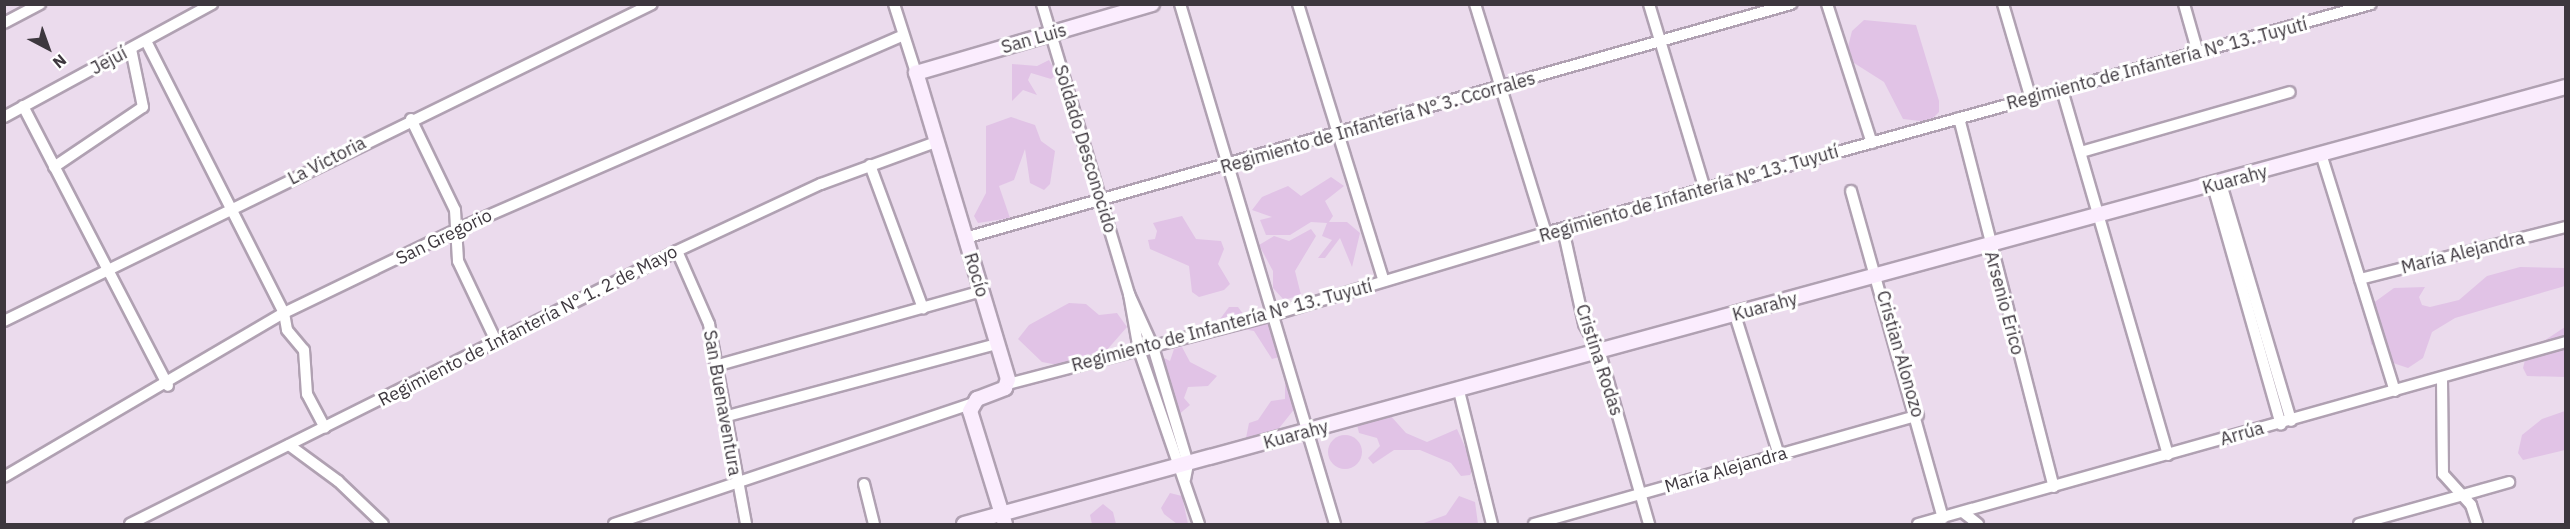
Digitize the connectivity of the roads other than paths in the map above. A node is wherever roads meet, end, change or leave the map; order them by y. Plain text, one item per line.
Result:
1 (40, 4) edge
2 (212, 4) edge
3 (652, 4) edge
4 (894, 4) edge
5 (1042, 4) edge
6 (1152, 4) edge
7 (1180, 4) edge
8 (1298, 4) edge
9 (1474, 4) edge
10 (1649, 4) edge
11 (1791, 4) edge
12 (1827, 4) edge
13 (2003, 4) edge
14 (2184, 4) edge
15 (2371, 4) edge
16 (2356, 7) edge
17 (4, 23) edge
18 (903, 35) junction
19 (1051, 35) junction
20 (1659, 40) junction
21 (146, 41) junction
22 (131, 49) junction
23 (2198, 53) junction
24 (916, 73) junction
25 (2565, 87) edge
26 (1499, 89) junction
27 (2062, 90) junction
28 (2290, 93) dead end
29 (2031, 99) junction
30 (23, 106) junction
31 (4, 117) edge
32 (1959, 118) junction
33 (411, 119) junction
34 (1337, 135) junction
35 (1872, 142) junction
36 (933, 143) junction
37 (2081, 152) junction
38 (2322, 157) junction
39 (870, 165) junction
40 (1226, 166) junction
41 (54, 167) junction
42 (2217, 185) junction
43 (1705, 190) junction
44 (1851, 191) dead end
45 (1100, 201) junction
46 (233, 212) junction
47 (2101, 216) junction
48 (2565, 227) edge
49 (460, 228) junction
50 (1563, 229) junction
51 (1546, 233) junction
52 (965, 238) junction
53 (1989, 246) junction
54 (676, 251) junction
55 (108, 273) junction
56 (1878, 276) junction
57 (2360, 279) junction
58 (1384, 281) junction
59 (981, 291) junction
60 (1129, 294) junction
61 (923, 308) junction
62 (284, 313) junction
63 (1272, 315) junction
64 (1735, 315) junction
65 (4, 321) edge
66 (496, 341) junction
67 (2565, 342) edge
68 (997, 344) junction
69 (1153, 347) junction
70 (1139, 350) junction
71 (1599, 353) junction
72 (715, 366) junction
73 (2442, 378) junction
74 (1008, 384) junction
75 (168, 386) junction
76 (1460, 391) junction
77 (2395, 391) junction
78 (971, 404) junction
79 (1918, 415) junction
80 (724, 417) junction
81 (2286, 422) junction
82 (325, 428) junction
83 (1307, 432) junction
84 (289, 445) junction
85 (1779, 455) junction
86 (2168, 455) junction
87 (1182, 466) junction
88 (4, 477) edge
89 (735, 482) junction
90 (2509, 482) dead end
91 (864, 484) dead end
92 (2054, 487) junction
93 (2463, 494) junction
94 (1641, 495) junction
95 (1964, 513) junction
96 (1943, 518) junction
97 (1004, 519) edge
98 (130, 525) edge
99 (383, 525) edge
100 (614, 525) edge
101 (746, 525) edge
102 (874, 525) edge
103 (964, 525) edge
104 (1199, 525) edge
105 (1335, 525) edge
106 (1492, 525) edge
107 (1534, 525) edge
108 (1649, 525) edge
109 (1918, 525) edge
110 (1978, 525) edge
111 (2359, 525) edge
112 (2477, 525) edge

1 - 17 street
2 - 21 street, Jejuí
3 - 33 street, La Victoria
4 - 18 street, Rocío
5 - 19 street, Soldado Desconocido
6 - 19 street, San Luis
7 - 40 street
8 - 34 street
9 - 26 street
10 - 20 street
11 - 20 street, Regimiento de Infantería N° 3. Ccorrales
12 - 35 street
13 - 29 street
14 - 23 street
15 - 16 street, Regimiento de Infantería N° 13. Tuyutí
16 - 23 street, Regimiento de Infantería N° 13. Tuyutí
18 - 24 street, Rocío
18 - 49 street, San Gregorio
19 - 24 street, San Luis
19 - 45 street, Soldado Desconocido
20 - 26 street, Regimiento de Infantería N° 3. Ccorrales
20 - 43 street
21 - 22 street, Jejuí
21 - 46 street
22 - 30 street, Jejuí
22 - 41 street
23 - 27 street, Regimiento de Infantería N° 13. Tuyutí
24 - 36 street, Rocío
25 - 38 street, Kuarahy
26 - 34 street, Regimiento de Infantería N° 3. Ccorrales
26 - 51 street
27 - 29 street, Regimiento de Infantería N° 13. Tuyutí
27 - 37 street
28 - 37 street
29 - 32 street, Regimiento de Infantería N° 13. Tuyutí
30 - 31 street, Jejuí
30 - 41 street
32 - 35 street, Regimiento de Infantería N° 13. Tuyutí
32 - 53 street, Arsenio Erico
33 - 46 street, La Victoria
33 - 49 street
34 - 40 street, Regimiento de Infantería N° 3. Ccorrales
34 - 58 street
35 - 43 street, Regimiento de Infantería N° 13. Tuyutí
36 - 39 street, Regimiento de Infantería N° 1. 2 de Mayo
36 - 52 street, Rocío
37 - 47 street
38 - 42 street, Kuarahy
38 - 57 street
39 - 54 street, Regimiento de Infantería N° 1. 2 de Mayo
39 - 61 street
40 - 45 street, Regimiento de Infantería N° 3. Ccorrales
40 - 63 street
41 - 55 street
42 - 47 street, Kuarahy
42 - 81 street
43 - 50 street, Regimiento de Infantería N° 13. Tuyutí
44 - 56 street, Cristian Alonozo
45 - 52 street, Regimiento de Infantería N° 3. Ccorrales
45 - 60 street, Soldado Desconocido
46 - 55 street, La Victoria
46 - 62 street
47 - 53 street, Kuarahy
47 - 86 street
48 - 57 street, María Alejandra
49 - 62 street, San Gregorio
49 - 66 street
50 - 51 street, Regimiento de Infantería N° 13. Tuyutí
50 - 71 street, Cristina Rodas
51 - 58 street, Regimiento de Infantería N° 13. Tuyutí
52 - 59 street, Rocío
53 - 56 street, Kuarahy
53 - 92 street, Arsenio Erico
54 - 66 street, Regimiento de Infantería N° 1. 2 de Mayo
54 - 72 street, San Buenaventura
55 - 65 street, La Victoria
55 - 75 street
56 - 64 street, Kuarahy
56 - 79 street, Cristian Alonozo
57 - 77 street
58 - 63 street, Regimiento de Infantería N° 13. Tuyutí
59 - 61 street
59 - 68 street, Rocío
60 - 69 street, Soldado Desconocido
60 - 70 street, Soldado Desconocido
61 - 72 street
62 - 75 street, San Gregorio
62 - 82 street
63 - 69 street, Regimiento de Infantería N° 13. Tuyutí
63 - 83 street
64 - 71 street, Kuarahy
64 - 85 street
66 - 82 street, Regimiento de Infantería N° 1. 2 de Mayo
67 - 73 street, Arrúa
68 - 74 street, Rocío
68 - 80 street
69 - 70 street, Regimiento de Infantería N° 13. Tuyutí
69 - 87 street, Soldado Desconocido
70 - 74 street, Regimiento de Infantería N° 13. Tuyutí
70 - 87 street, Soldado Desconocido
71 - 76 street, Kuarahy
71 - 94 street, Cristina Rodas
72 - 80 street, San Buenaventura
73 - 77 street, Arrúa
73 - 93 street
74 - 78 street
75 - 88 street, San Gregorio
76 - 83 street, Kuarahy
76 - 106 street
77 - 81 street, Arrúa
78 - 89 street
78 - 97 street
79 - 85 street, María Alejandra
79 - 96 street, Cristian Alonozo
80 - 89 street, San Buenaventura
81 - 86 street, Arrúa
82 - 84 street, Regimiento de Infantería N° 1. 2 de Mayo
83 - 87 street, Kuarahy
83 - 105 street
84 - 98 street, Regimiento de Infantería N° 1. 2 de Mayo
84 - 99 street
85 - 94 street, María Alejandra
86 - 92 street, Arrúa
87 - 97 street, Kuarahy
87 - 104 street, Soldado Desconocido
89 - 100 street
89 - 101 street, San Buenaventura
90 - 93 street
91 - 102 street
92 - 95 street, Arrúa
93 - 111 street
93 - 112 street
94 - 107 street, María Alejandra
94 - 108 street, Cristina Rodas
95 - 96 street, Arrúa
95 - 110 street
96 - 109 street, Arrúa
97 - 103 street, Kuarahy

